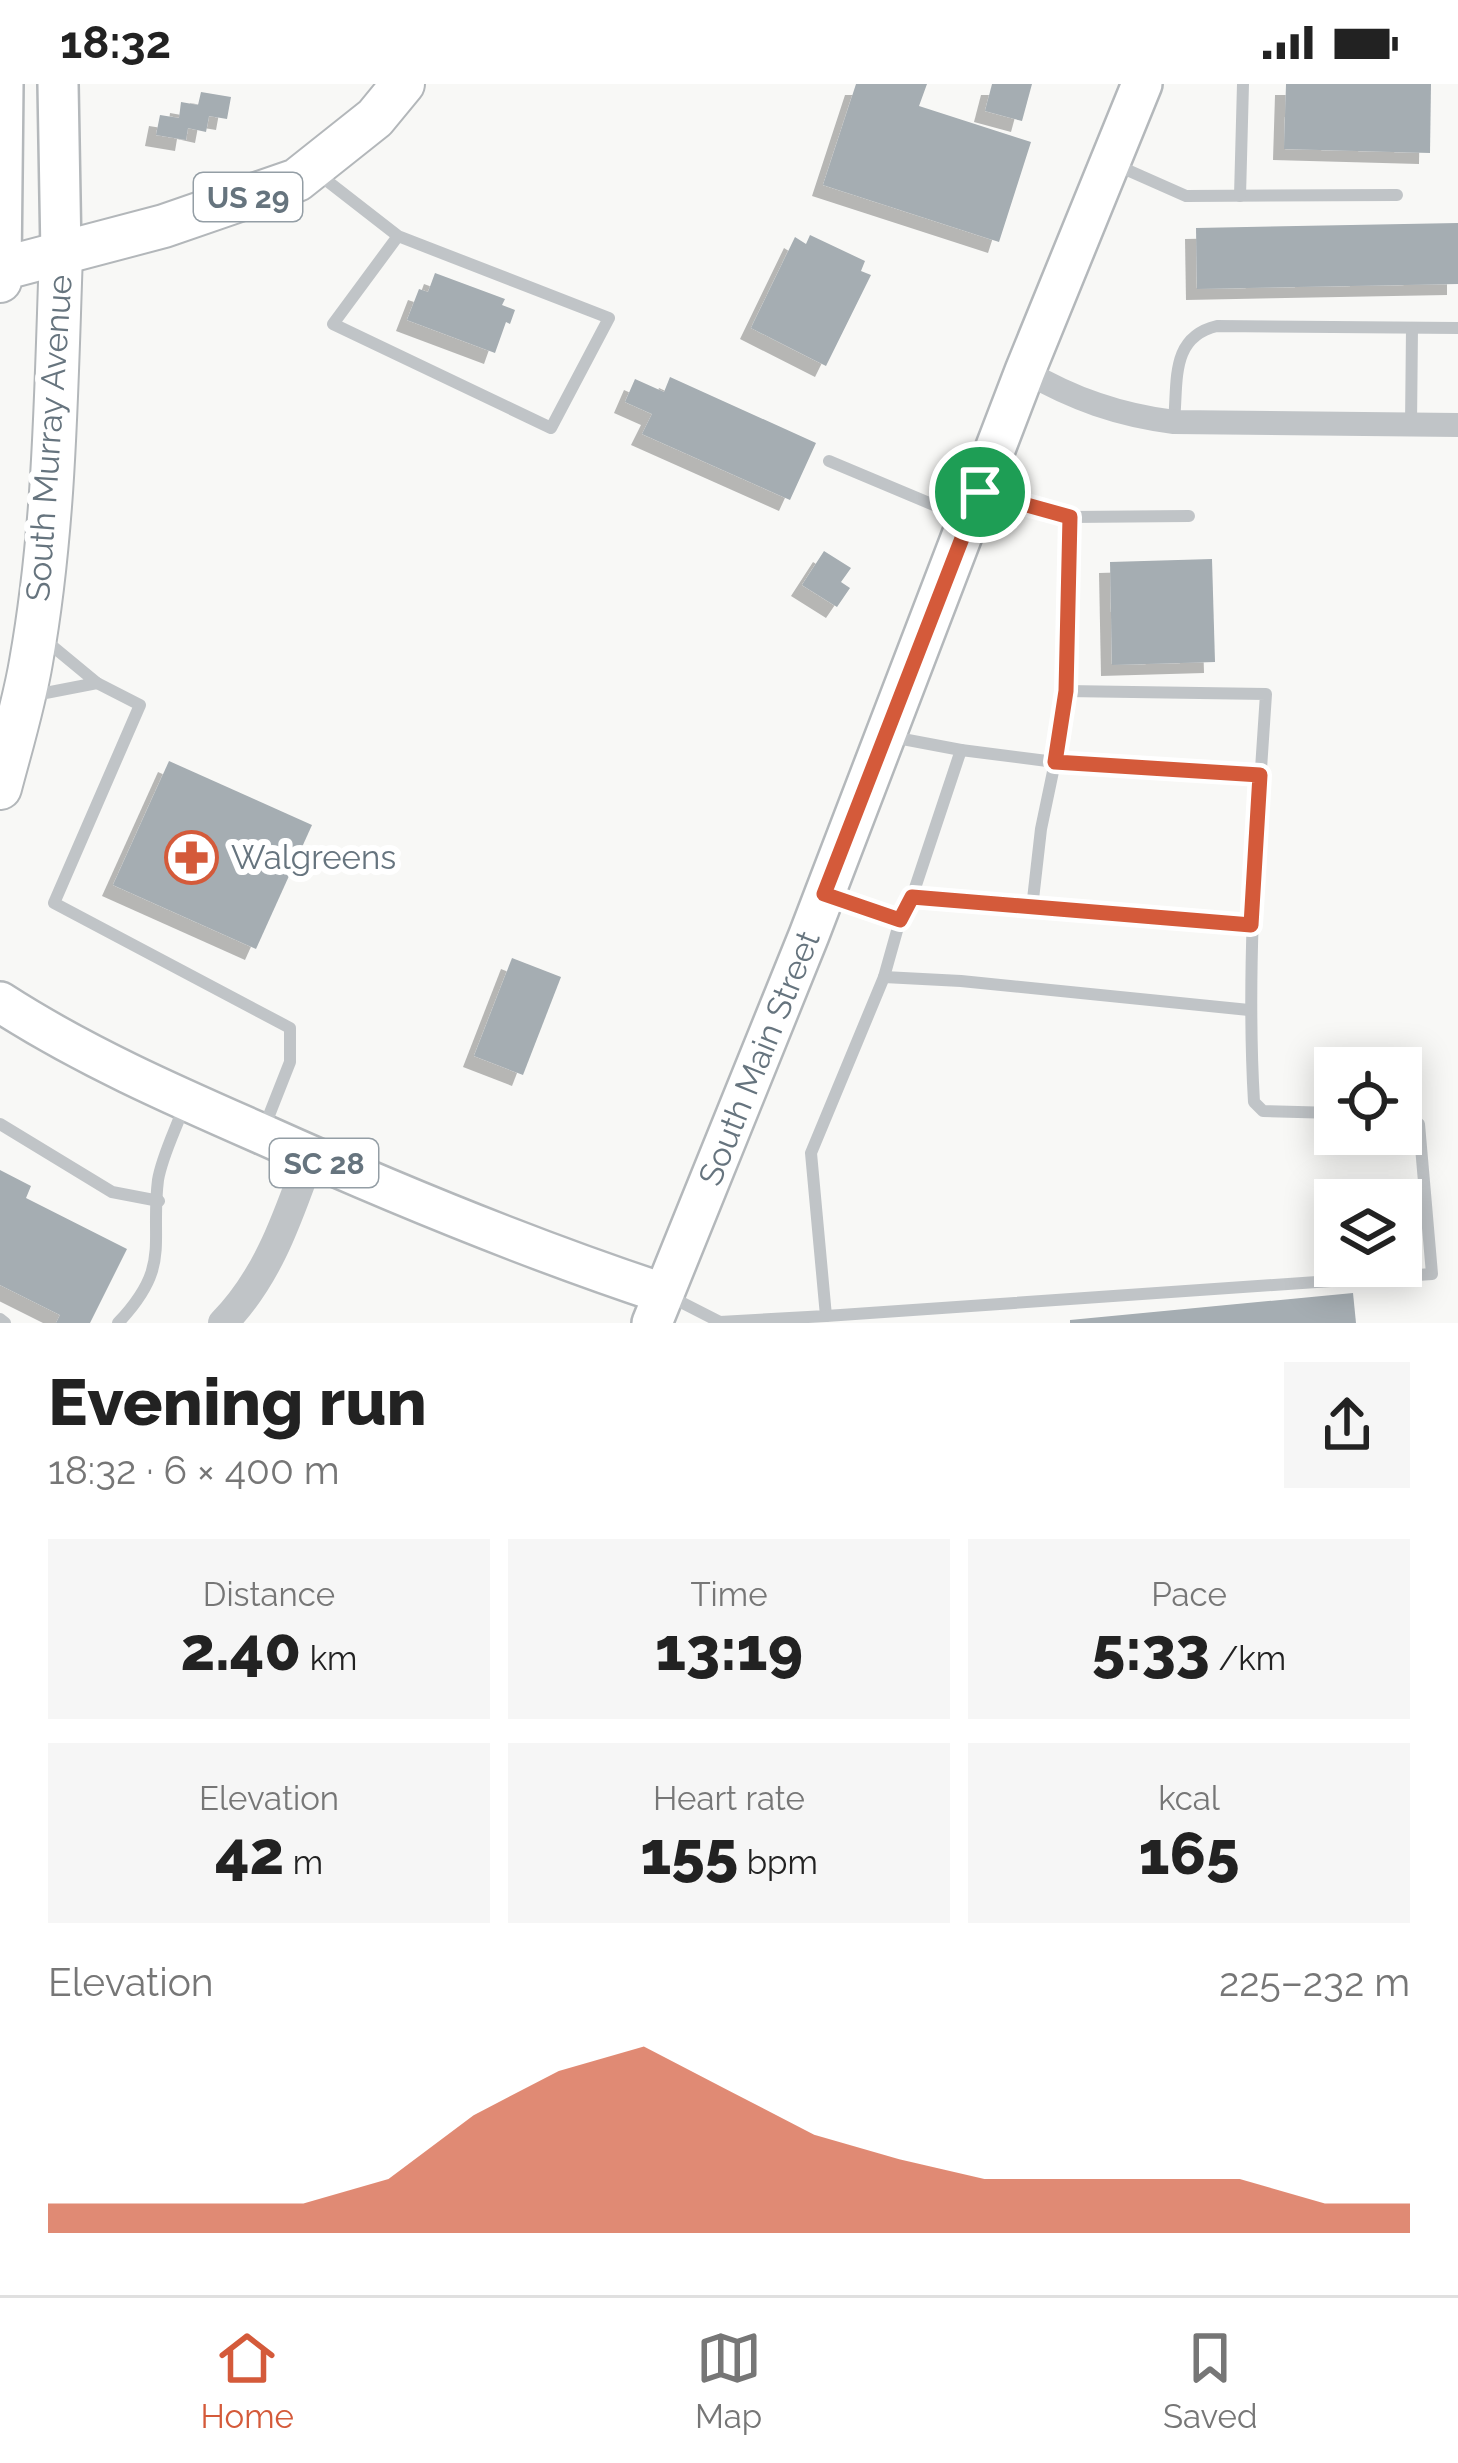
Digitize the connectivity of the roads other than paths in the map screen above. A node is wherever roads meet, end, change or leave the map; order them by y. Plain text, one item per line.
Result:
1 (3, 84) edge
2 (58, 84) edge
3 (403, 84) edge
4 (1142, 84) edge
5 (1243, 84) edge
6 (1109, 162) junction
7 (311, 169) junction
8 (1396, 195) dead end
9 (1240, 196) junction
10 (398, 236) junction
11 (61, 254) junction
12 (1, 269) edge
13 (0, 280) edge
14 (1412, 328) junction
15 (1458, 328) edge
16 (1025, 371) junction
17 (1174, 422) junction
18 (1411, 425) junction
19 (1458, 425) edge
20 (829, 461) dead end
21 (974, 506) junction
22 (1189, 516) dead end
23 (1070, 517) junction
24 (36, 632) junction
25 (97, 683) junction
26 (1066, 691) junction
27 (23, 698) junction
28 (885, 736) junction
29 (961, 750) junction
30 (1055, 762) junction
31 (1260, 775) junction
32 (0, 788) edge
33 (824, 894) junction
34 (912, 897) junction
35 (1031, 908) junction
36 (900, 920) junction
37 (1251, 925) junction
38 (884, 977) junction
39 (0, 1002) edge
40 (1249, 1010) junction
41 (186, 1100) junction
42 (1314, 1112) edge
43 (0, 1124) edge
44 (262, 1135) junction
45 (1422, 1155) edge
46 (310, 1156) junction
47 (159, 1201) junction
48 (657, 1308) edge
49 (826, 1316) junction
50 (118, 1323) edge
51 (223, 1323) edge
52 (720, 1323) edge

1 - 12 main road, South Murray Avenue
2 - 11 main road, South Murray Avenue
3 - 7 highway, US 29
4 - 6 main road, South Main Street
5 - 9 lane
6 - 9 lane
6 - 16 main road, South Main Street
7 - 10 lane
7 - 11 highway, US 29
8 - 9 lane
10 - 10 lane
11 - 12 highway, US 29
11 - 24 highway, South Murray Avenue
12 - 13 highway, South Murray Avenue
14 - 15 lane
14 - 17 lane
14 - 18 lane
16 - 17 street
16 - 21 main road, South Main Street
17 - 18 street
18 - 19 street
20 - 21 lane
21 - 23 lane
21 - 28 main road, South Main Street
22 - 23 lane
23 - 26 lane
24 - 25 lane
24 - 27 highway, South Murray Avenue
25 - 27 lane
25 - 44 lane
26 - 30 lane
26 - 31 lane
27 - 32 highway, South Murray Avenue
28 - 29 lane
28 - 33 main road, South Main Street
29 - 30 lane
29 - 34 lane
30 - 31 lane
30 - 35 lane
31 - 37 lane
33 - 36 lane
33 - 48 main road, South Main Street
34 - 35 lane
34 - 36 lane
35 - 37 lane
36 - 38 lane
37 - 40 lane
38 - 40 lane
38 - 49 lane
39 - 41 main road, SC 28
40 - 42 lane
41 - 44 main road, SC 28
41 - 47 lane
43 - 47 lane
44 - 46 main road, SC 28
45 - 49 lane
46 - 48 main road, SC 28
46 - 51 street
47 - 50 lane
48 - 52 lane
49 - 52 lane

